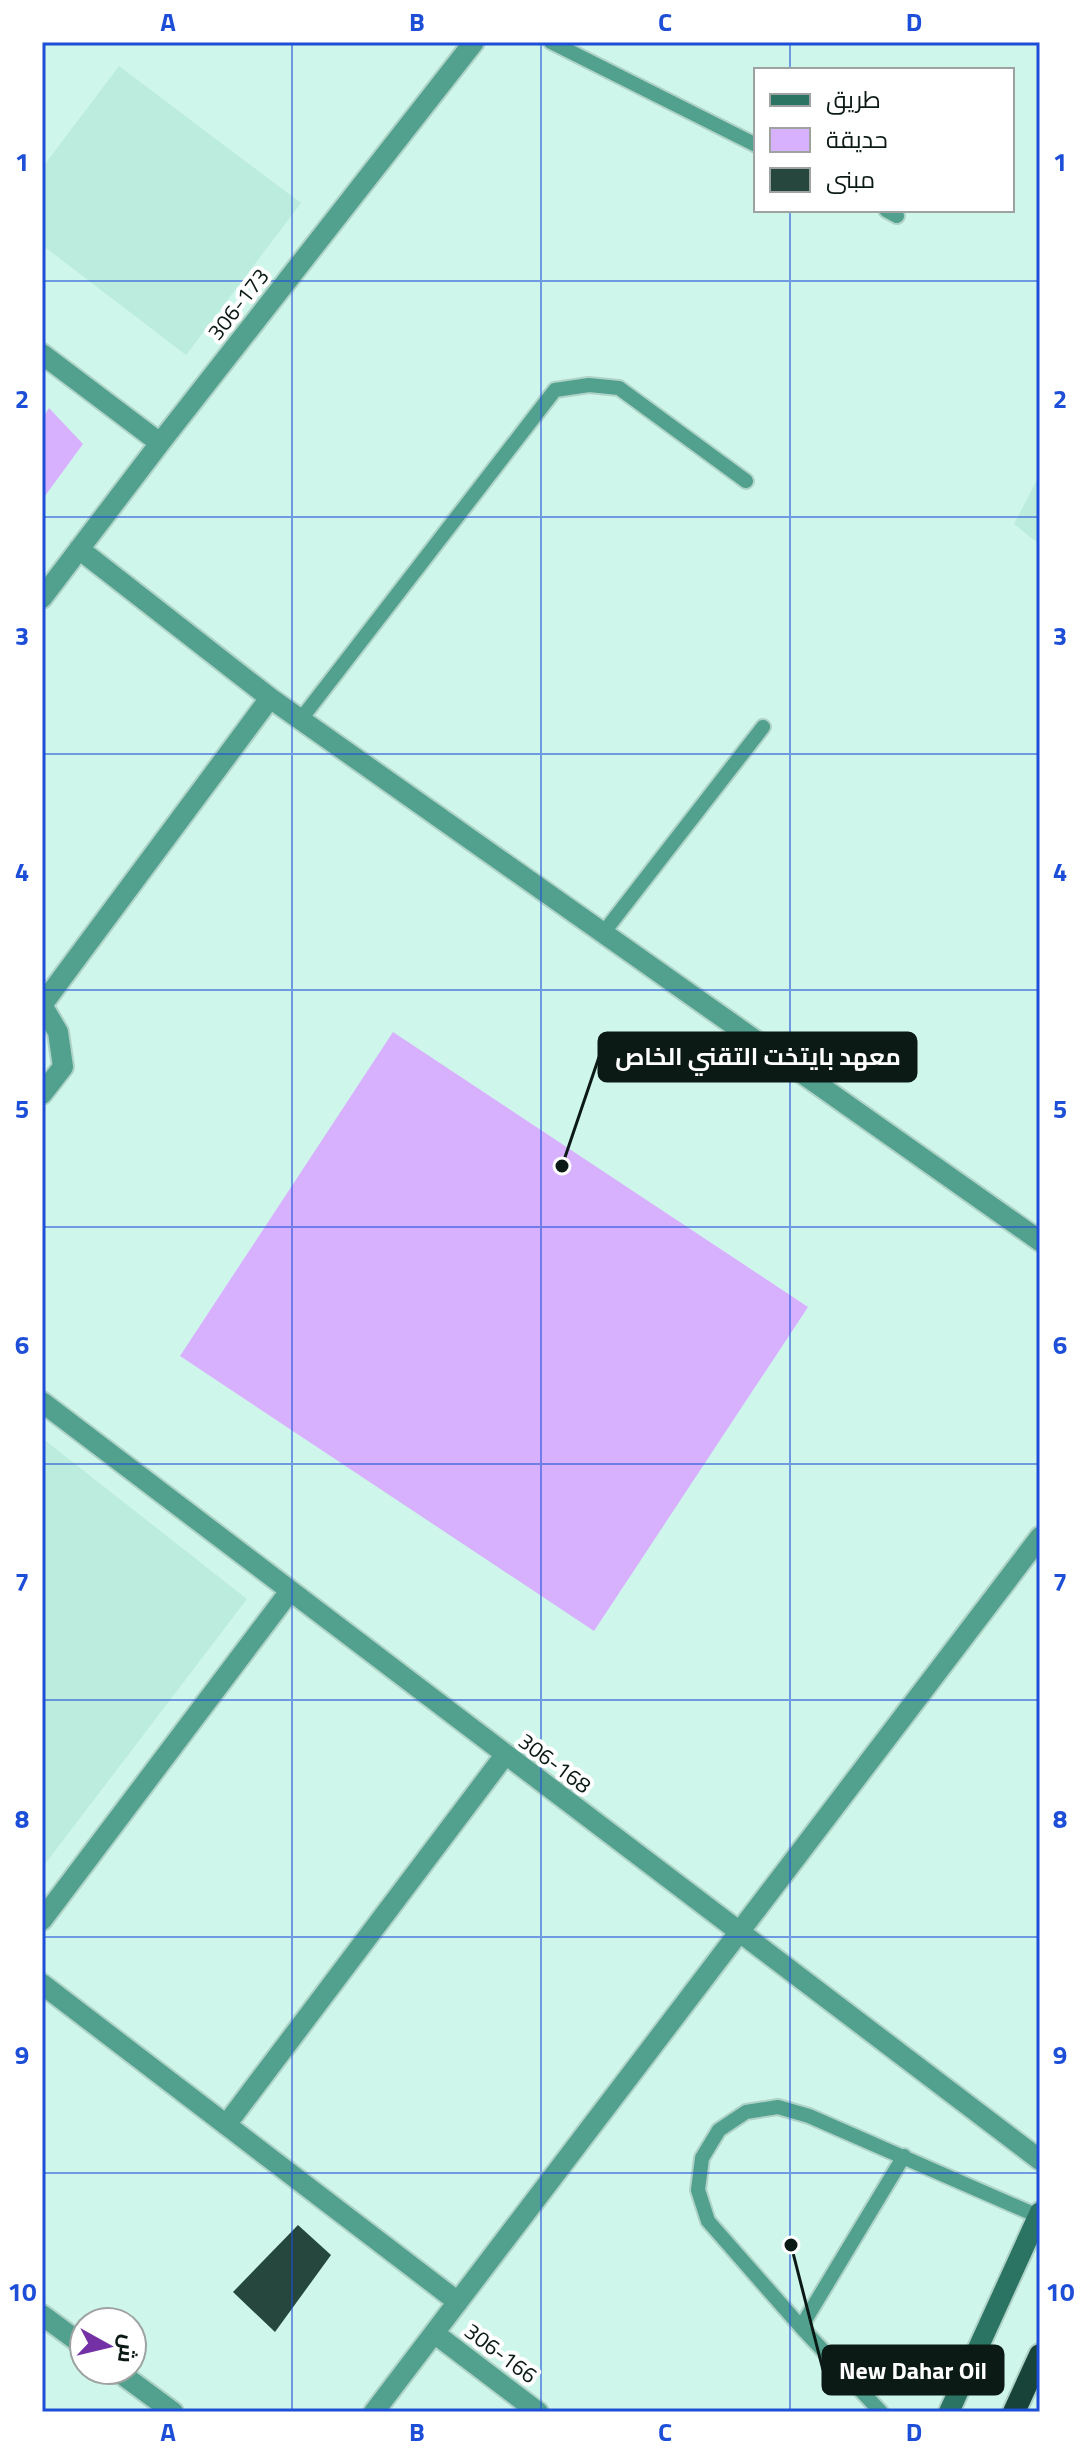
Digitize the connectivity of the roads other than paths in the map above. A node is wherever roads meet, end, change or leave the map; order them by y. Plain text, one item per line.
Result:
1 (474, 42) edge
2 (551, 42) edge
3 (754, 144) edge
4 (42, 354) edge
5 (160, 443) junction
6 (746, 481) dead end
7 (79, 549) junction
8 (42, 598) edge
9 (270, 698) junction
10 (301, 719) junction
11 (763, 727) dead end
12 (604, 932) junction
13 (42, 1005) edge
14 (42, 1094) edge
15 (1040, 1241) edge
16 (42, 1402) edge
17 (1040, 1537) edge
18 (290, 1591) junction
19 (505, 1755) junction
20 (42, 1920) edge
21 (738, 1933) junction
22 (42, 1984) edge
23 (226, 2125) junction
24 (904, 2156) junction
25 (1040, 2160) edge
26 (1039, 2214) edge
27 (458, 2302) junction
28 (42, 2315) edge
29 (801, 2327) junction
30 (434, 2333) junction
31 (68, 2334) edge
32 (1040, 2355) edge
33 (138, 2386) edge
34 (173, 2412) edge
35 (374, 2412) edge
36 (538, 2412) edge
37 (881, 2412) edge
38 (949, 2412) edge
39 (1014, 2412) edge

1 - 5 street, 306-173
2 - 3 lane
4 - 5 street
5 - 7 street, 306-173
6 - 10 lane
7 - 8 street, 306-173
7 - 9 street
9 - 10 street
9 - 13 street
10 - 12 street
11 - 12 lane
12 - 15 street
13 - 14 street
16 - 18 street, 306-168
17 - 21 street
18 - 19 street, 306-168
18 - 20 street
19 - 21 street, 306-168
19 - 23 street
21 - 25 street, 306-168
21 - 27 street
22 - 23 street
23 - 27 street
24 - 26 lane
24 - 29 lane
24 - 29 lane
26 - 38 main road
27 - 30 street
28 - 31 street
29 - 37 lane
30 - 35 street
30 - 36 street, 306-166
32 - 39 highway
33 - 34 street

